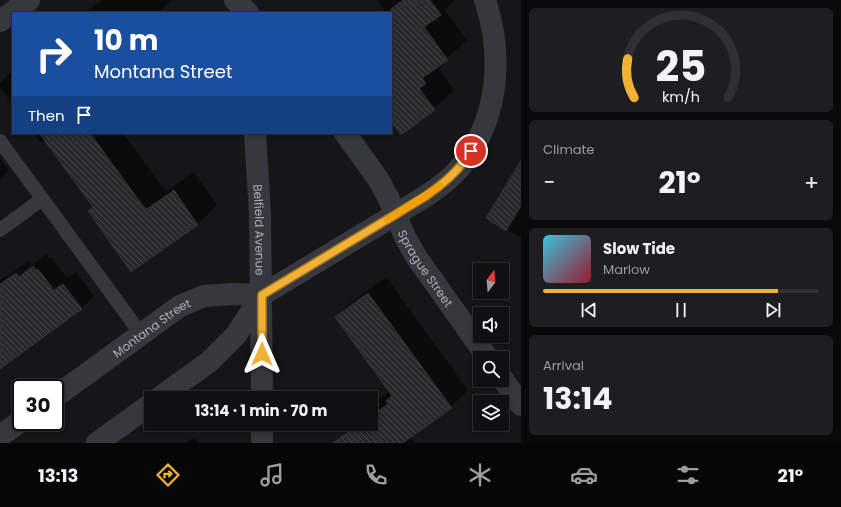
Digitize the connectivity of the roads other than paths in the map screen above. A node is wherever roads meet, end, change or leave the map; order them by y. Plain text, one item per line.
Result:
1 (29, 0) edge
2 (224, 0) edge
3 (235, 0) edge
4 (485, 0) edge
5 (12, 12) edge
6 (12, 12) edge
7 (228, 12) edge
8 (247, 12) edge
9 (0, 21) edge
10 (255, 134) edge
11 (346, 134) edge
12 (0, 141) edge
13 (42, 199) junction
14 (395, 215) junction
15 (0, 230) edge
16 (262, 295) junction
17 (141, 334) junction
18 (483, 351) edge
19 (508, 387) edge
20 (64, 390) edge
21 (169, 391) edge
22 (262, 391) edge
23 (521, 405) edge
24 (144, 409) edge
25 (12, 427) edge
26 (262, 431) edge
27 (0, 436) edge
28 (97, 443) edge
29 (262, 443) edge

1 - 6 street
2 - 7 street
3 - 8 street
4 - 14 street
5 - 9 street
10 - 16 street, Belfield Avenue
11 - 14 street, Sprague Street
12 - 13 lane
13 - 15 lane
13 - 17 lane
14 - 16 street
14 - 18 street, Sprague Street
16 - 17 street, Montana Street
16 - 21 street
16 - 22 street, Belfield Avenue
17 - 20 street, Montana Street
19 - 23 street
24 - 28 street
25 - 27 street
26 - 29 street

